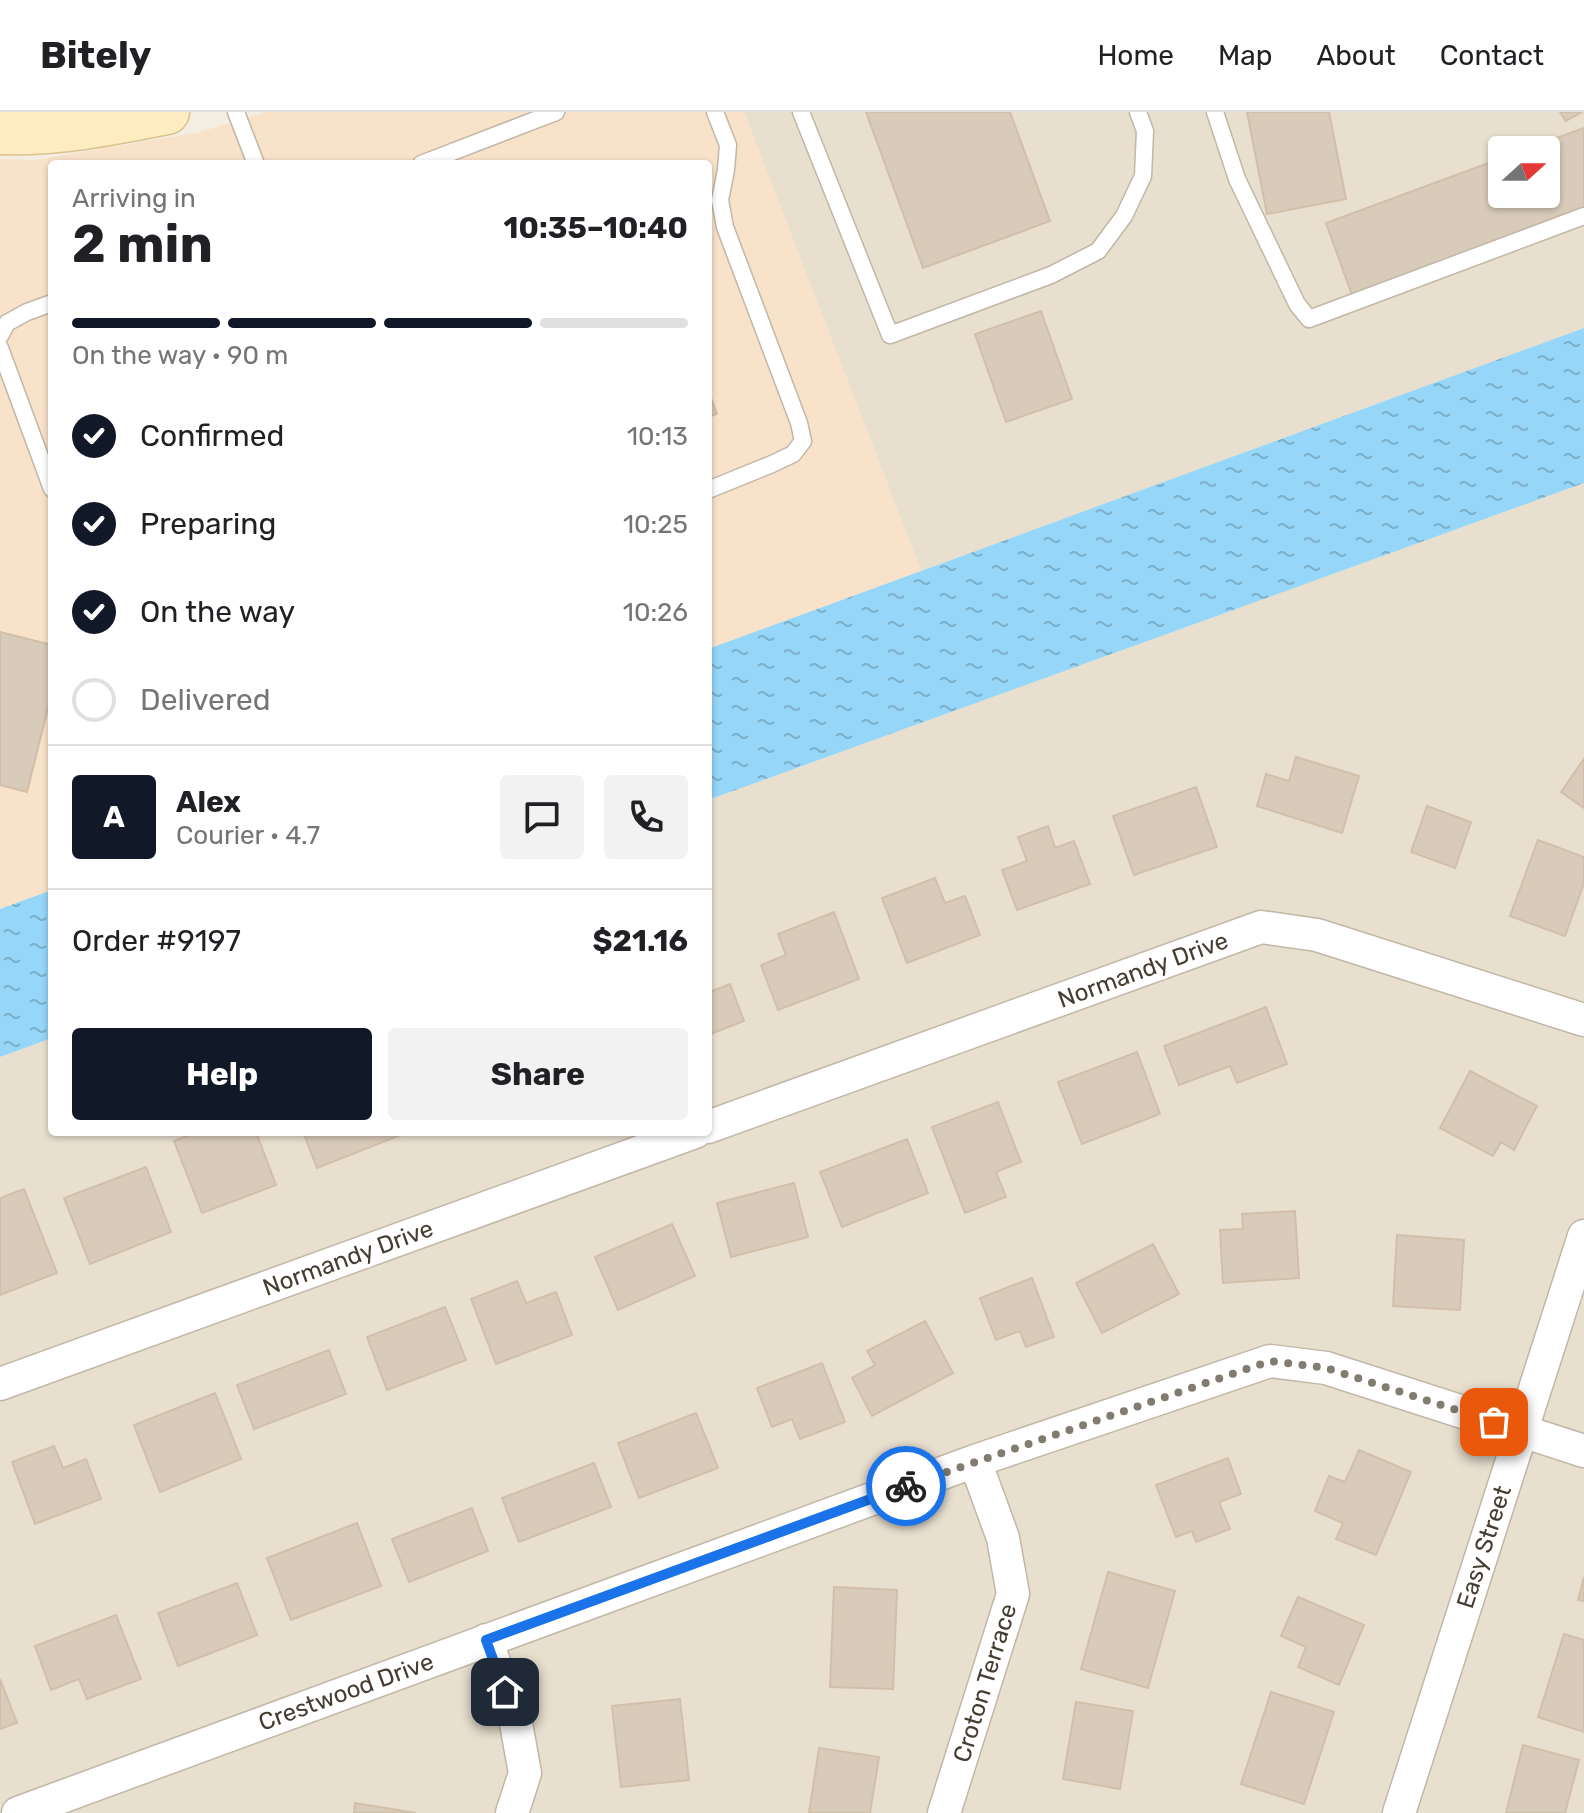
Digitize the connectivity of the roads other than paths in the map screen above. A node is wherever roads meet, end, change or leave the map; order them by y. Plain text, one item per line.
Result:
1 (167, 112) edge
2 (236, 112) edge
3 (556, 112) edge
4 (715, 112) edge
5 (801, 112) edge
6 (1138, 112) edge
7 (1215, 112) edge
8 (0, 132) edge
9 (254, 160) edge
10 (431, 160) edge
11 (1584, 216) edge
12 (48, 304) edge
13 (0, 336) edge
14 (0, 348) edge
15 (48, 478) edge
16 (712, 488) edge
17 (1584, 1020) edge
18 (712, 1126) edge
19 (684, 1136) edge
20 (1584, 1236) edge
21 (0, 1384) edge
22 (1522, 1431) junction
23 (1584, 1451) edge
24 (975, 1461) junction
25 (486, 1640) junction
26 (18, 1813) edge
27 (512, 1813) edge
28 (944, 1813) edge
29 (1399, 1813) edge

1 - 8 street
2 - 9 lane
3 - 10 lane
4 - 16 lane
5 - 6 lane
7 - 11 lane
12 - 13 lane
14 - 15 lane
17 - 18 street, Normandy Drive
19 - 21 street, Normandy Drive
20 - 22 street, Easy Street
22 - 23 street, Crestwood Drive
22 - 24 street, Crestwood Drive
22 - 29 street, Easy Street
24 - 25 street, Crestwood Drive
24 - 28 street, Croton Terrace
25 - 26 street, Crestwood Drive
25 - 27 street

